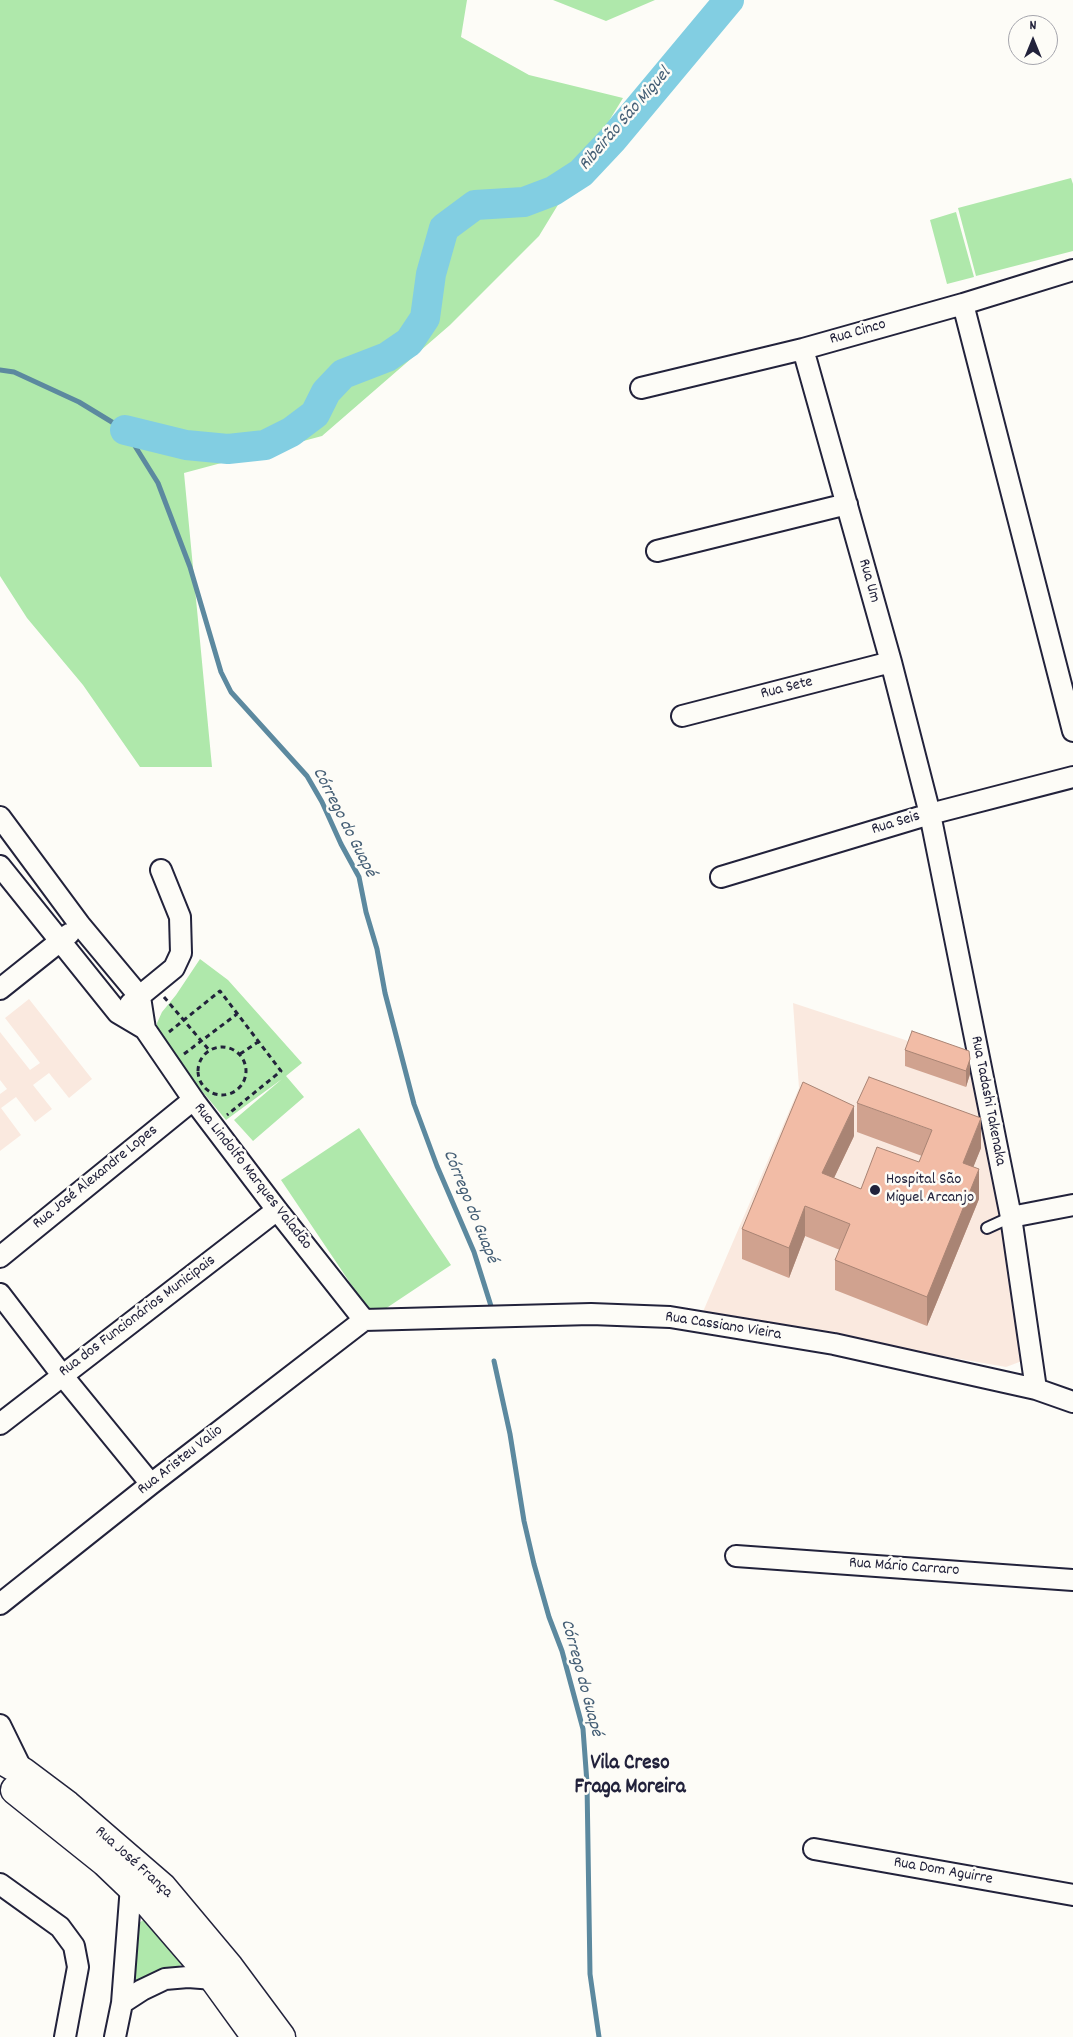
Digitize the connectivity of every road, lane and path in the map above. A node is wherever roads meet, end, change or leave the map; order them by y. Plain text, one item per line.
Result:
1 (1073, 270) edge
2 (964, 304) junction
3 (804, 349) junction
4 (641, 388) dead end
5 (846, 504) junction
6 (658, 551) dead end
7 (891, 662) junction
8 (682, 716) dead end
9 (1073, 731) edge
10 (1073, 777) edge
11 (930, 814) junction
12 (0, 817) edge
13 (0, 866) edge
14 (161, 870) dead end
15 (721, 877) dead end
16 (80, 925) junction
17 (60, 942) junction
18 (0, 989) edge
19 (147, 991) junction
20 (118, 1013) junction
21 (237, 1014) junction
22 (183, 1020) junction
23 (145, 1029) junction
24 (167, 1037) dead end
25 (201, 1041) junction
26 (258, 1042) junction
27 (209, 1050) junction
28 (240, 1054) junction
29 (181, 1057) dead end
30 (193, 1071) dead end
31 (199, 1078) junction
32 (193, 1100) junction
33 (213, 1127) junction
34 (1073, 1205) edge
35 (277, 1210) junction
36 (1011, 1217) junction
37 (987, 1228) dead end
38 (0, 1258) edge
39 (0, 1294) edge
40 (364, 1320) junction
41 (62, 1374) junction
42 (1036, 1389) junction
43 (1073, 1402) edge
44 (0, 1424) edge
45 (151, 1484) junction
46 (736, 1556) dead end
47 (1073, 1580) edge
48 (0, 1604) edge
49 (0, 1725) edge
50 (0, 1759) edge
51 (12, 1780) edge
52 (814, 1849) dead end
53 (139, 1879) junction
54 (0, 1884) edge
55 (1073, 1895) edge
56 (221, 1973) junction
57 (122, 2002) junction
58 (65, 2037) edge
59 (115, 2037) edge
60 (256, 2037) edge
61 (281, 2037) edge

1 - 2 street, Rua Cinco
2 - 3 street, Rua Cinco
2 - 9 street
3 - 4 street, Rua Cinco
3 - 5 street, Rua Um
5 - 6 street
5 - 7 street, Rua Um
7 - 8 street, Rua Sete
7 - 11 street, Rua Um
10 - 11 street, Rua Seis
11 - 15 street, Rua Seis
11 - 36 street, Rua Tadashi Takenaka
12 - 16 street
13 - 17 street
14 - 19 street
16 - 17 street
16 - 19 street
17 - 18 street
17 - 20 street
19 - 20 street
19 - 22 path
19 - 23 street, Rua Lindolfo Marques Valadão
20 - 23 street, Rua Lindolfo Marques Valadão
21 - 22 path
21 - 25 path
21 - 26 path
22 - 24 path
22 - 25 path
23 - 32 street, Rua Lindolfo Marques Valadão
25 - 27 path
25 - 29 path
26 - 28 path
26 - 33 path
27 - 28 path
27 - 31 path
28 - 31 path
30 - 31 path
32 - 33 street, Rua Lindolfo Marques Valadão
32 - 38 street, Rua José Alexandre Lopes
33 - 35 street, Rua Lindolfo Marques Valadão
34 - 36 street
35 - 40 street, Rua Lindolfo Marques Valadão
35 - 41 street, Rua dos Funcionários Municipais
36 - 37 lane
36 - 42 street, Rua Tadashi Takenaka
39 - 41 street
40 - 42 street, Rua Cassiano Vieira
40 - 45 street, Rua Aristeu Valio
41 - 44 street, Rua dos Funcionários Municipais
41 - 45 street
42 - 43 street, Rua Cassiano Vieira
45 - 48 street, Rua Aristeu Valio
46 - 47 street, Rua Mário Carraro
49 - 51 street
50 - 51 main road, Rua José França
51 - 53 main road, Rua José França
52 - 55 street, Rua Dom Aguirre
53 - 56 main road, Rua José França
53 - 57 street
54 - 58 street
56 - 57 street
56 - 60 main road, Rua José França
56 - 61 main road, Rua José França
57 - 59 street

